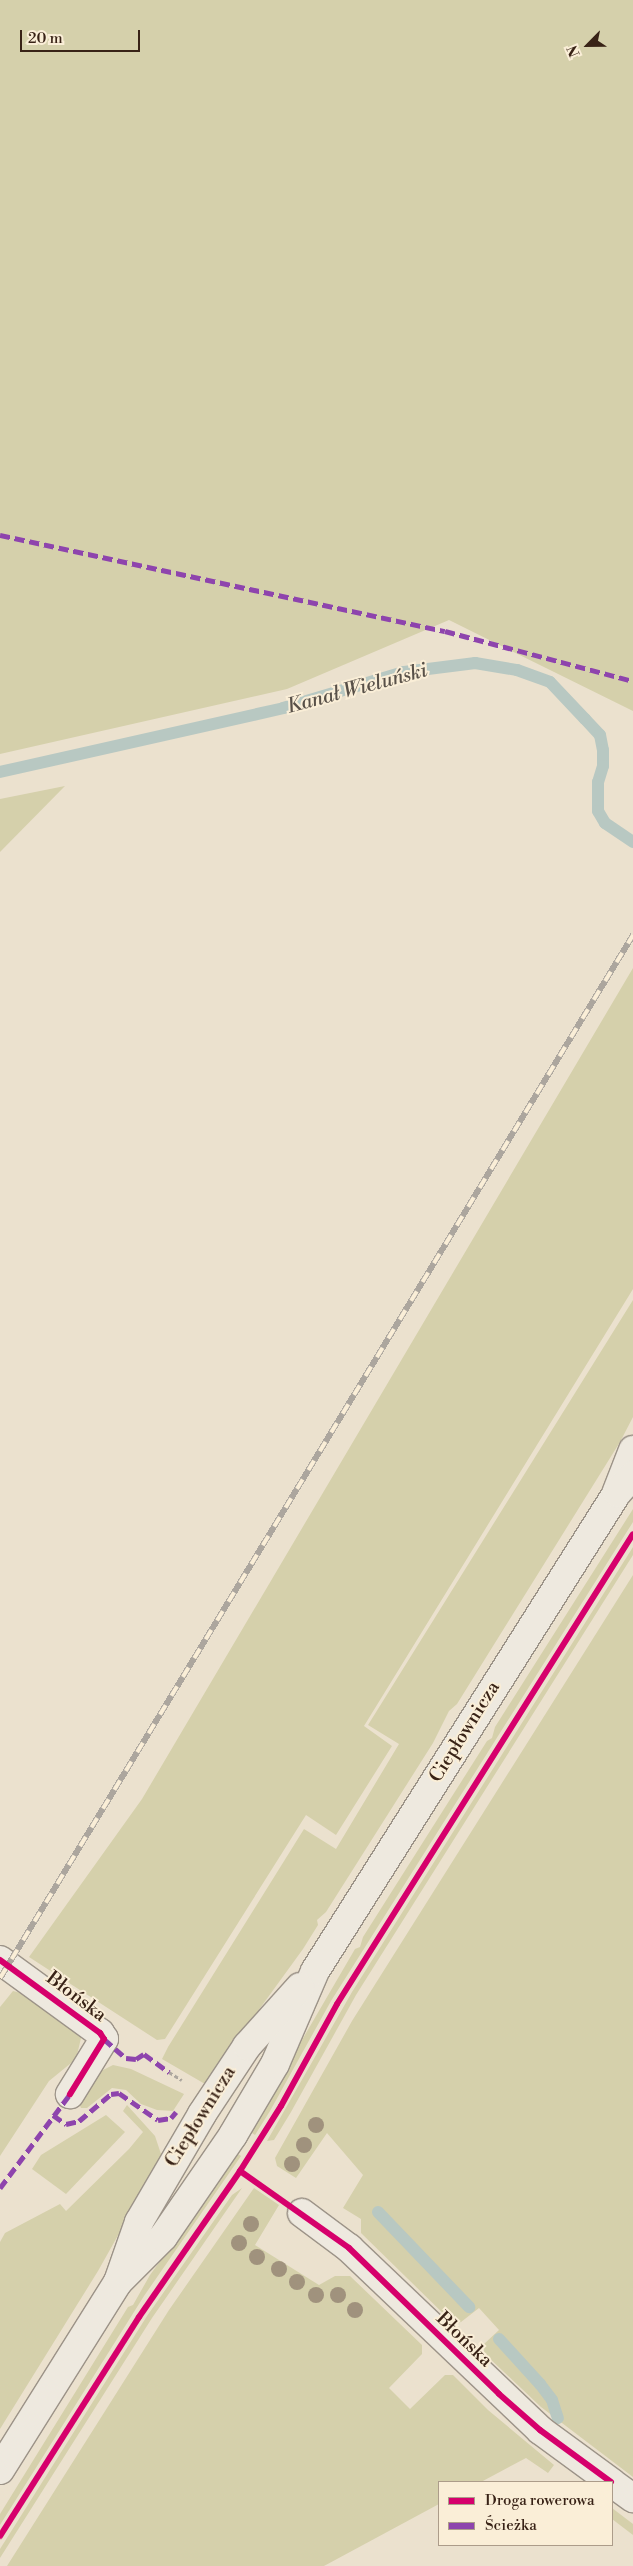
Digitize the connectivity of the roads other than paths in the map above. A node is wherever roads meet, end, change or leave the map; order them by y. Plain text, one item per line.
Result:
1 (633, 1450) edge
2 (625, 1484) edge
3 (0, 1960) edge
4 (315, 1971) junction
5 (70, 2094) dead end
6 (302, 2213) dead end
7 (118, 2282) junction
8 (0, 2470) edge
9 (610, 2481) edge
10 (613, 2483) edge
11 (633, 2498) edge

1 - 2 main road, Ciepłownicza
2 - 4 main road, Ciepłownicza
3 - 5 main road, Błońska
4 - 7 main road, Ciepłownicza
4 - 7 main road, Ciepłownicza
6 - 9 main road, Błońska
7 - 8 main road, Ciepłownicza
10 - 11 main road, Błońska

